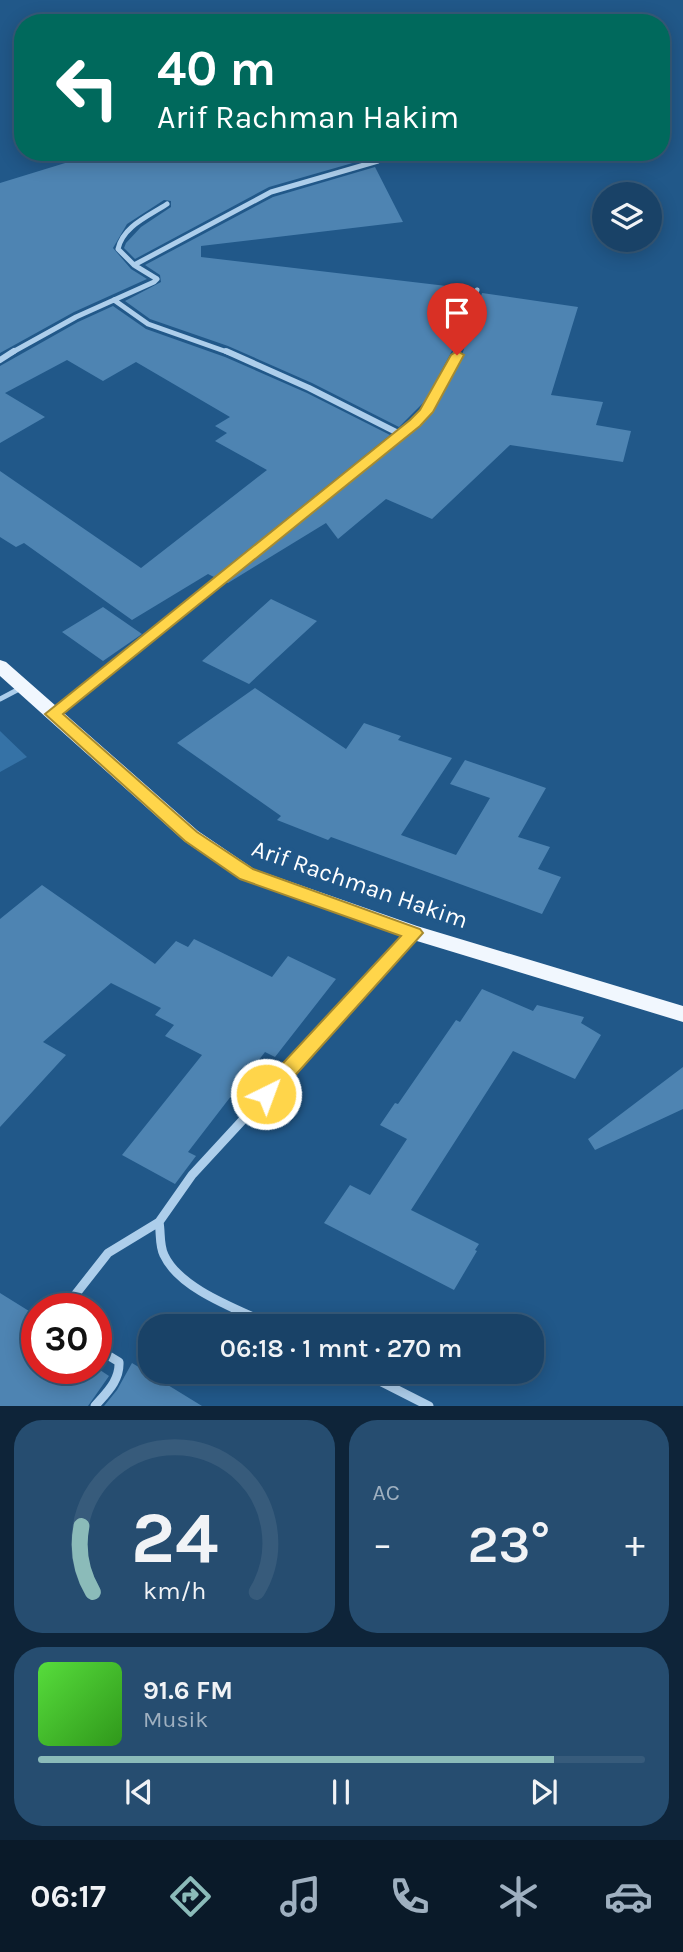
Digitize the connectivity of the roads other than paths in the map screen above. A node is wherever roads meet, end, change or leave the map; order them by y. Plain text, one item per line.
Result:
1 (378, 161) dead end
2 (167, 204) dead end
3 (134, 265) junction
4 (477, 289) dead end
5 (114, 300) junction
6 (0, 360) edge
7 (400, 434) junction
8 (0, 666) edge
9 (23, 687) junction
10 (0, 699) edge
11 (53, 714) junction
12 (414, 933) junction
13 (683, 1014) edge
14 (159, 1222) junction
15 (77, 1293) edge
16 (249, 1314) edge
17 (112, 1358) edge
18 (386, 1384) edge
19 (95, 1406) edge
20 (429, 1406) edge

1 - 3 street
2 - 3 street
3 - 5 street
4 - 7 street
5 - 6 street
5 - 7 street
7 - 11 street
8 - 9 main road, Arif Rachman Hakim
9 - 10 lane
9 - 11 main road, Arif Rachman Hakim
11 - 12 main road, Arif Rachman Hakim
12 - 13 main road, Arif Rachman Hakim
12 - 14 street
14 - 15 street
14 - 16 street
17 - 19 street
18 - 20 street

